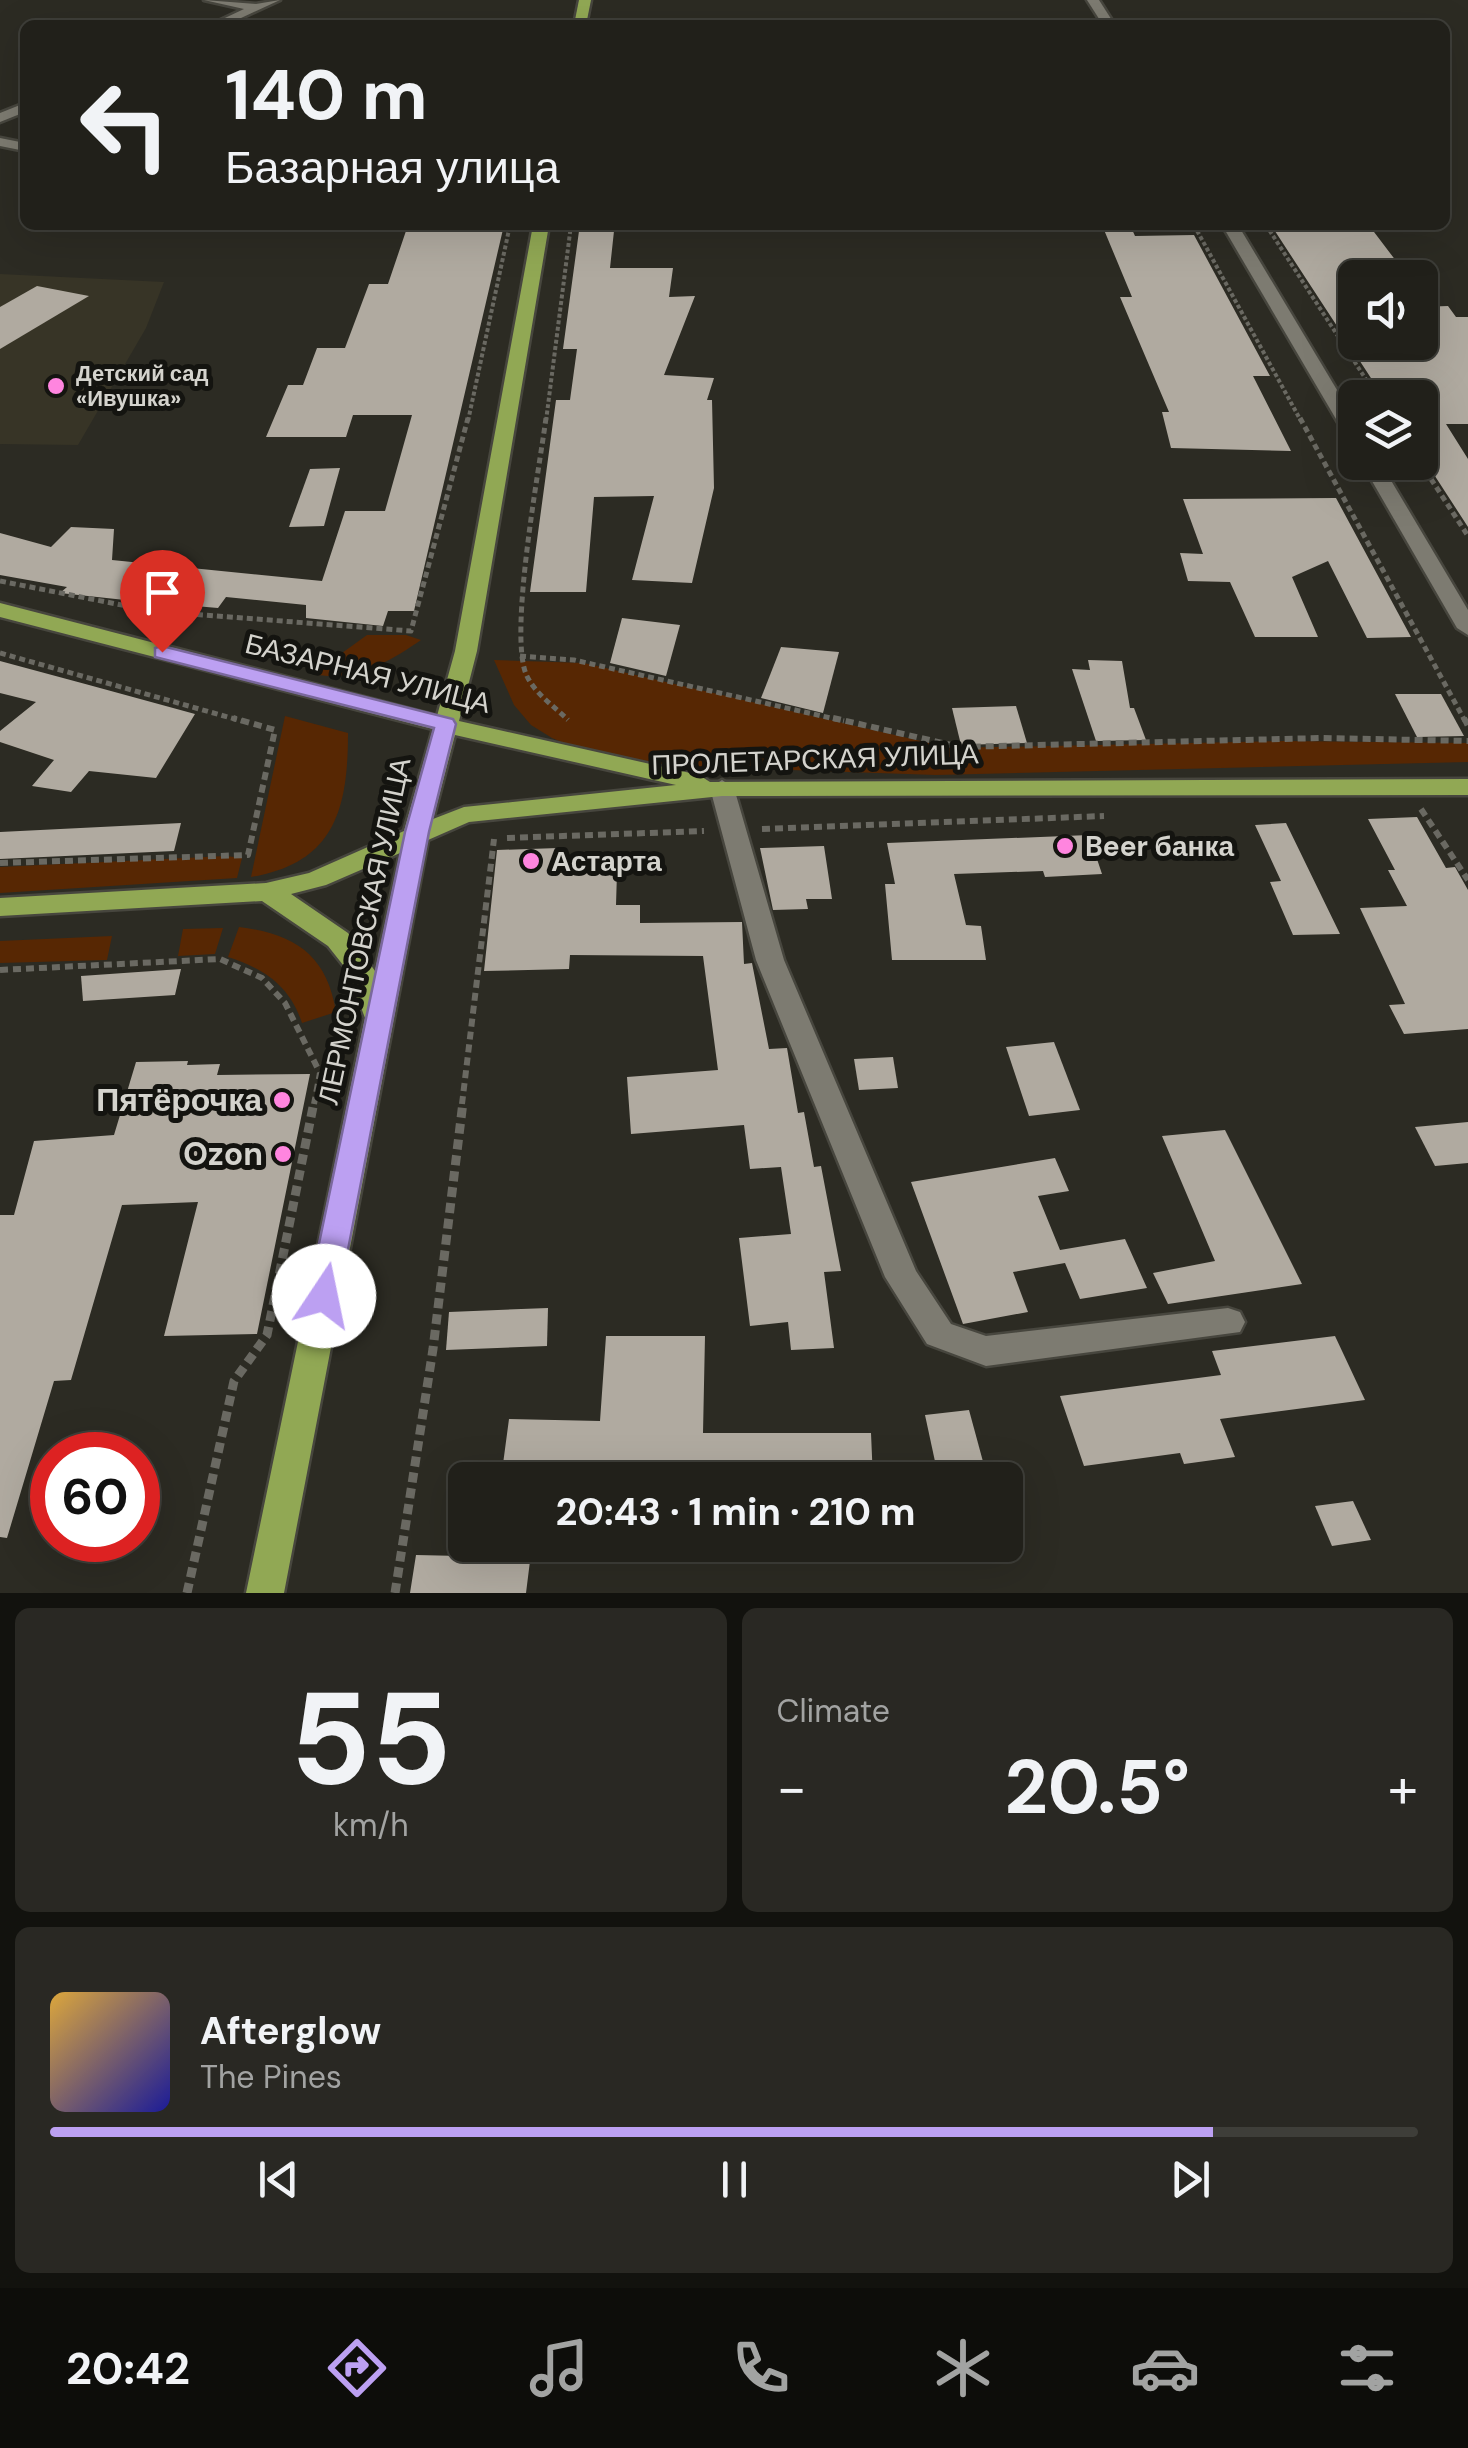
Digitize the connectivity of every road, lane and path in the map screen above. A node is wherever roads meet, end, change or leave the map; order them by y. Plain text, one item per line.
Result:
1 (210, 0) edge
2 (274, 0) edge
3 (257, 7) junction
4 (227, 20) edge
5 (509, 230) edge
6 (540, 230) edge
7 (570, 230) edge
8 (1197, 230) edge
9 (1233, 230) edge
10 (1269, 230) edge
11 (1366, 380) edge
12 (1338, 407) edge
13 (1381, 480) edge
14 (1432, 480) edge
15 (1468, 536) edge
16 (0, 581) edge
17 (0, 610) edge
18 (1468, 628) edge
19 (0, 653) edge
20 (520, 656) junction
21 (568, 720) dead end
22 (446, 724) junction
23 (1468, 726) edge
24 (1468, 741) edge
25 (722, 788) junction
26 (1467, 789) edge
27 (417, 832) junction
28 (0, 863) edge
29 (266, 892) junction
30 (0, 908) edge
31 (0, 970) edge
32 (379, 1020) junction
33 (1228, 1322) dead end
34 (187, 1593) edge
35 (265, 1593) edge

1 - 3 street
2 - 3 street
3 - 4 street
5 - 16 path
6 - 22 main road, ЛЕРМОНТОВСКАЯ УЛИЦА
7 - 20 path
8 - 23 path
9 - 12 street
10 - 11 path
13 - 18 street
14 - 15 path
17 - 22 main road, БАЗАРНАЯ УЛИЦА
19 - 28 path
20 - 21 path
20 - 24 path
22 - 25 main road, БАЗАРНАЯ УЛИЦА
22 - 27 main road, ЛЕРМОНТОВСКАЯ УЛИЦА
25 - 26 main road, ПРОЛЕТАРСКАЯ УЛИЦА
25 - 27 main road, ПРОЛЕТАРСКАЯ УЛИЦА
25 - 33 street
27 - 29 main road, ПРОЛЕТАРСКАЯ УЛИЦА
27 - 32 main road, ЛЕРМОНТОВСКАЯ УЛИЦА
29 - 30 main road, ПРОЛЕТАРСКАЯ УЛИЦА
29 - 32 main road
31 - 34 path
32 - 35 main road, ЛЕРМОНТОВСКАЯ УЛИЦА

